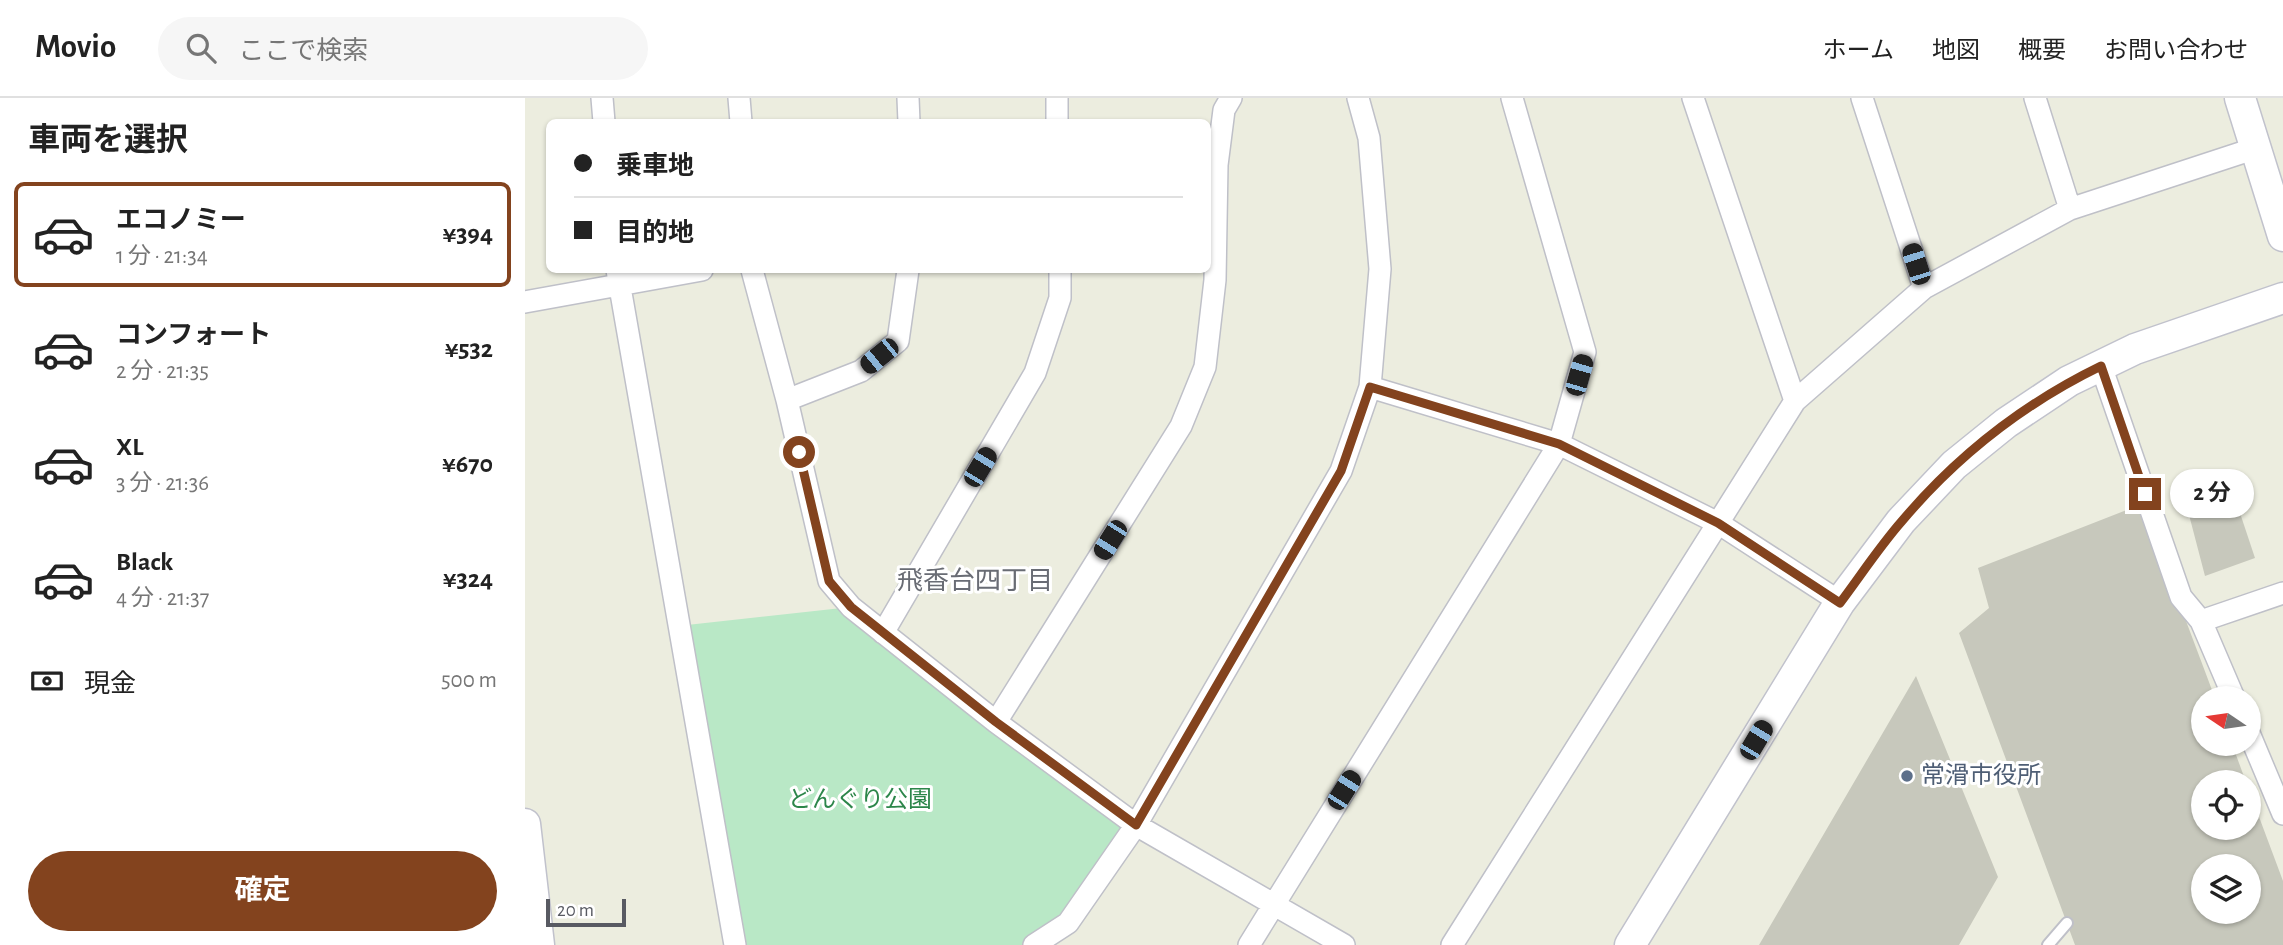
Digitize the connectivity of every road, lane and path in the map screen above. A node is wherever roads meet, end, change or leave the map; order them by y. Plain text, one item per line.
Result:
1 (602, 98) edge
2 (739, 98) edge
3 (908, 98) edge
4 (1057, 98) edge
5 (1231, 98) edge
6 (1358, 98) edge
7 (1512, 98) edge
8 (1693, 98) edge
9 (1862, 98) edge
10 (2035, 98) edge
11 (2240, 98) edge
12 (604, 119) edge
13 (741, 119) edge
14 (909, 119) edge
15 (1057, 119) edge
16 (2256, 148) junction
17 (2070, 209) junction
18 (2283, 236) edge
19 (666, 273) edge
20 (753, 273) edge
21 (908, 273) edge
22 (1060, 273) edge
23 (618, 277) edge
24 (1924, 288) junction
25 (2283, 298) edge
26 (525, 302) edge
27 (2101, 366) junction
28 (1370, 387) junction
29 (787, 400) junction
30 (1795, 401) junction
31 (1559, 444) junction
32 (1718, 523) junction
33 (2283, 593) edge
34 (1840, 603) junction
35 (2201, 621) junction
36 (883, 633) junction
37 (2229, 686) edge
38 (996, 722) junction
39 (2259, 756) edge
40 (2283, 814) edge
41 (525, 824) edge
42 (1136, 825) junction
43 (1272, 905) junction
44 (2067, 923) dead end
45 (539, 945) edge
46 (735, 945) edge
47 (1034, 945) edge
48 (1249, 945) edge
49 (1344, 945) edge
50 (1452, 945) edge
51 (1630, 945) edge
52 (2048, 945) edge

1 - 12 street
2 - 13 street
3 - 14 street
4 - 15 street
5 - 38 street
6 - 28 street
7 - 31 street
8 - 30 street
9 - 24 street
10 - 17 street
11 - 16 street
16 - 17 street
16 - 18 street
17 - 24 street
19 - 23 street
20 - 29 street
21 - 29 street
22 - 36 street
23 - 26 street
23 - 46 street
24 - 30 street
25 - 27 street
27 - 34 street
27 - 35 street
28 - 31 street
28 - 42 street
29 - 36 street
30 - 32 street
31 - 32 street
31 - 43 street
32 - 34 street
32 - 50 street
33 - 35 street
34 - 51 street
35 - 37 street
36 - 38 street
38 - 42 street
39 - 40 street
41 - 45 street
42 - 43 street
42 - 47 street
43 - 48 street
43 - 49 street
44 - 52 lane

